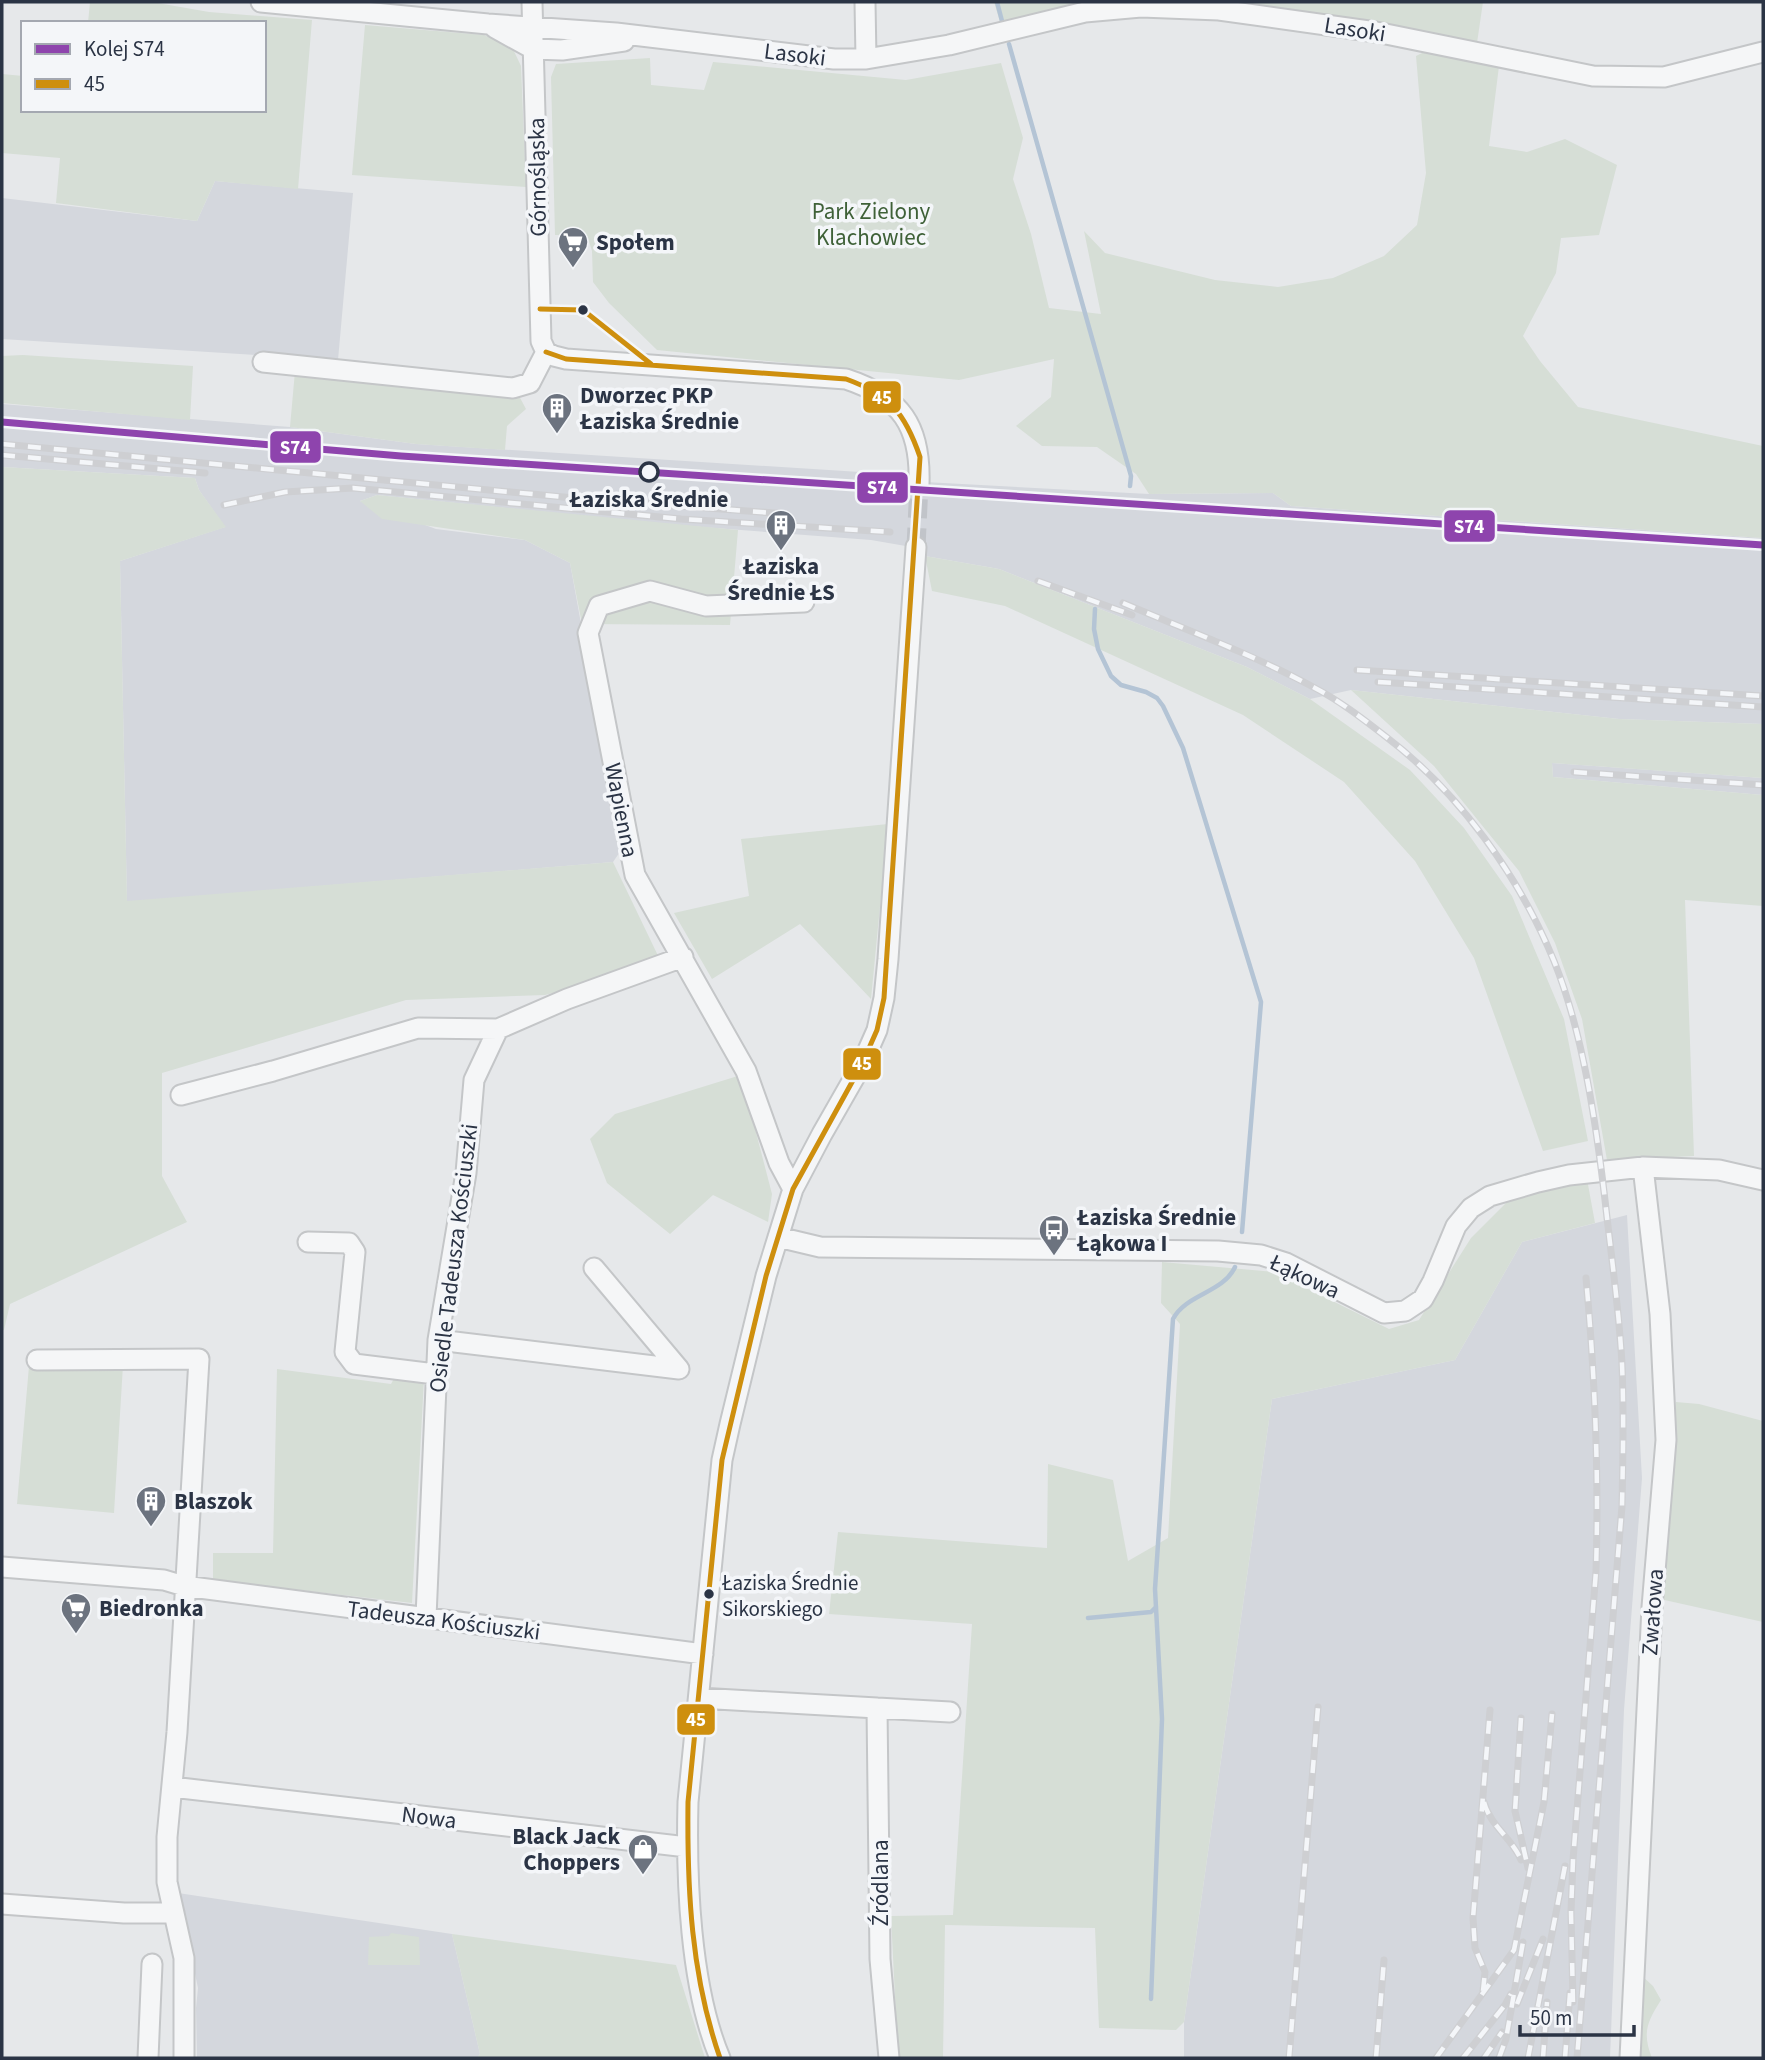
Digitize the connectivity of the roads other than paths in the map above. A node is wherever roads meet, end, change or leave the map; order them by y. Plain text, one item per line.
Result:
1 (261, 2) edge
2 (532, 2) edge
3 (865, 2) edge
4 (488, 24) junction
5 (532, 28) junction
6 (652, 37) junction
7 (533, 49) junction
8 (1763, 52) edge
9 (866, 59) junction
10 (546, 352) junction
11 (263, 362) dead end
12 (919, 484) tunnel mouth
13 (916, 547) tunnel mouth
14 (804, 602) dead end
15 (683, 957) junction
16 (498, 1029) junction
17 (181, 1095) dead end
18 (1643, 1167) junction
19 (1763, 1180) edge
20 (793, 1189) junction
21 (778, 1237) junction
22 (308, 1242) dead end
23 (594, 1268) dead end
24 (438, 1340) junction
25 (37, 1360) dead end
26 (435, 1374) junction
27 (2, 1567) edge
28 (184, 1586) junction
29 (426, 1617) junction
30 (703, 1654) junction
31 (699, 1698) junction
32 (877, 1708) junction
33 (950, 1712) dead end
34 (172, 1787) junction
35 (687, 1847) junction
36 (2, 1904) edge
37 (174, 1913) junction
38 (152, 1964) dead end
39 (148, 2058) edge
40 (184, 2058) edge
41 (720, 2058) edge
42 (889, 2058) edge
43 (1630, 2058) edge

1 - 4 street
2 - 5 street, Górnośląska
3 - 9 street
4 - 5 street
4 - 7 street
5 - 6 street
5 - 7 street, Górnośląska
6 - 7 street
6 - 9 street, Lasoki
7 - 10 street, Górnośląska
8 - 9 street, Lasoki
10 - 11 street
10 - 12 street
13 - 20 street
14 - 15 street, Wapienna
15 - 16 street
15 - 20 street, Wapienna
16 - 17 street
16 - 24 street, Osiedle Tadeusza Kościuszki
18 - 19 street, Łąkowa
18 - 21 street, Łąkowa
18 - 43 street, Zwałowa
20 - 21 street
21 - 30 street
22 - 26 street
23 - 24 street
24 - 26 street, Osiedle Tadeusza Kościuszki
25 - 28 street
26 - 29 street, Osiedle Tadeusza Kościuszki
27 - 28 street
28 - 29 street, Tadeusza Kościuszki
28 - 34 street
29 - 30 street, Tadeusza Kościuszki
30 - 31 street
31 - 32 street
31 - 35 street
32 - 33 street
32 - 42 street, Źródlana
34 - 35 street, Nowa
34 - 37 street
35 - 41 street
36 - 37 street
37 - 40 street
38 - 39 street

